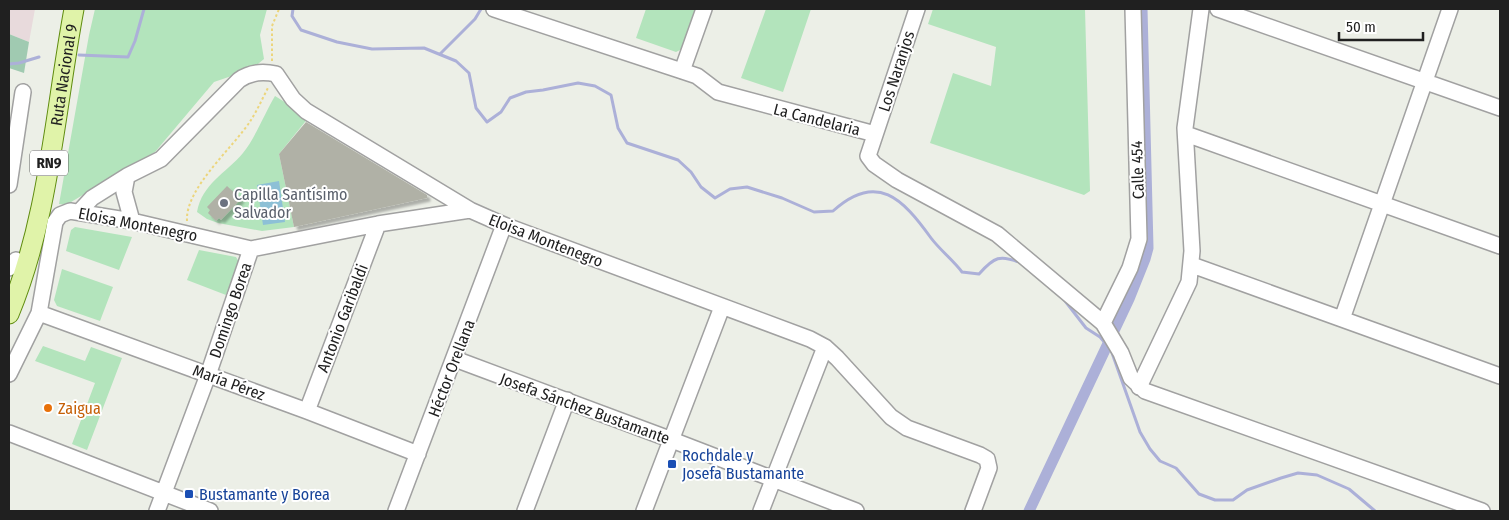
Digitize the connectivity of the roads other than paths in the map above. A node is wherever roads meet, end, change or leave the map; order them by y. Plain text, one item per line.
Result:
1 (60, 9) edge
2 (74, 9) edge
3 (495, 9) edge
4 (704, 9) edge
5 (917, 9) edge
6 (1133, 9) edge
7 (1200, 9) edge
8 (1218, 9) edge
9 (1450, 9) edge
10 (682, 71) junction
11 (1424, 81) junction
12 (23, 92) dead end
13 (1500, 108) edge
14 (875, 134) junction
15 (1186, 134) junction
16 (127, 176) junction
17 (9, 185) edge
18 (1382, 205) junction
19 (470, 210) junction
20 (78, 212) junction
21 (132, 220) junction
22 (378, 224) junction
23 (504, 225) junction
24 (1500, 246) edge
25 (251, 249) junction
26 (12, 264) edge
27 (1192, 265) junction
28 (11, 289) edge
29 (722, 307) junction
30 (40, 313) junction
31 (9, 314) edge
32 (1342, 319) junction
33 (1103, 323) junction
34 (825, 347) junction
35 (455, 359) junction
36 (9, 374) edge
37 (208, 375) junction
38 (1500, 376) edge
39 (1139, 386) junction
40 (567, 400) junction
41 (307, 411) junction
42 (9, 433) edge
43 (672, 440) junction
44 (418, 454) junction
45 (772, 480) junction
46 (163, 494) junction
47 (157, 511) edge
48 (210, 511) edge
49 (396, 511) edge
50 (525, 511) edge
51 (644, 511) edge
52 (761, 511) edge
53 (856, 511) edge
54 (973, 511) edge
55 (1482, 511) edge

1 - 26 main road, Ruta Nacional 9 / RN9
2 - 28 main road, Ruta Nacional 9 / RN9
3 - 10 street, La Candelaria
4 - 10 street
5 - 14 street, Los Naranjos
6 - 33 street, Calle 454
7 - 15 street
8 - 11 street
9 - 11 street
10 - 14 street, La Candelaria
11 - 13 street
11 - 18 street
12 - 17 street
14 - 33 street, La Candelaria
15 - 18 street
15 - 27 street
16 - 19 street
16 - 20 street
16 - 21 street
18 - 24 street
18 - 32 street
19 - 22 street, Eloisa Montenegro
19 - 23 street, Eloisa Montenegro
20 - 21 street, Eloisa Montenegro
20 - 30 street, Eloisa Montenegro
21 - 25 street, Eloisa Montenegro
22 - 25 street, Eloisa Montenegro
22 - 41 street, Antonio Garibaldi
23 - 29 street, Eloisa Montenegro
23 - 35 street, Héctor Orellana
25 - 37 street, Domingo Borea
26 - 28 main road, Ruta Nacional 9 / RN9
27 - 32 street
27 - 39 street
28 - 31 main road, Ruta Nacional 9 / RN9
29 - 34 street, Eloisa Montenegro
29 - 43 street
30 - 36 street
30 - 37 street, María Pérez
32 - 38 street
33 - 39 street
34 - 45 street
34 - 54 street, Eloisa Montenegro
35 - 40 street, Josefa Sánchez Bustamante
35 - 44 street, Héctor Orellana
37 - 41 street, María Pérez
37 - 46 street, Domingo Borea
39 - 55 street
40 - 43 street, Josefa Sánchez Bustamante
40 - 50 street
41 - 44 street, María Pérez
42 - 46 street
43 - 45 street, Josefa Sánchez Bustamante
43 - 51 street
44 - 49 street, Héctor Orellana
45 - 52 street
45 - 53 street, Josefa Sánchez Bustamante
46 - 47 street, Domingo Borea
46 - 48 street

